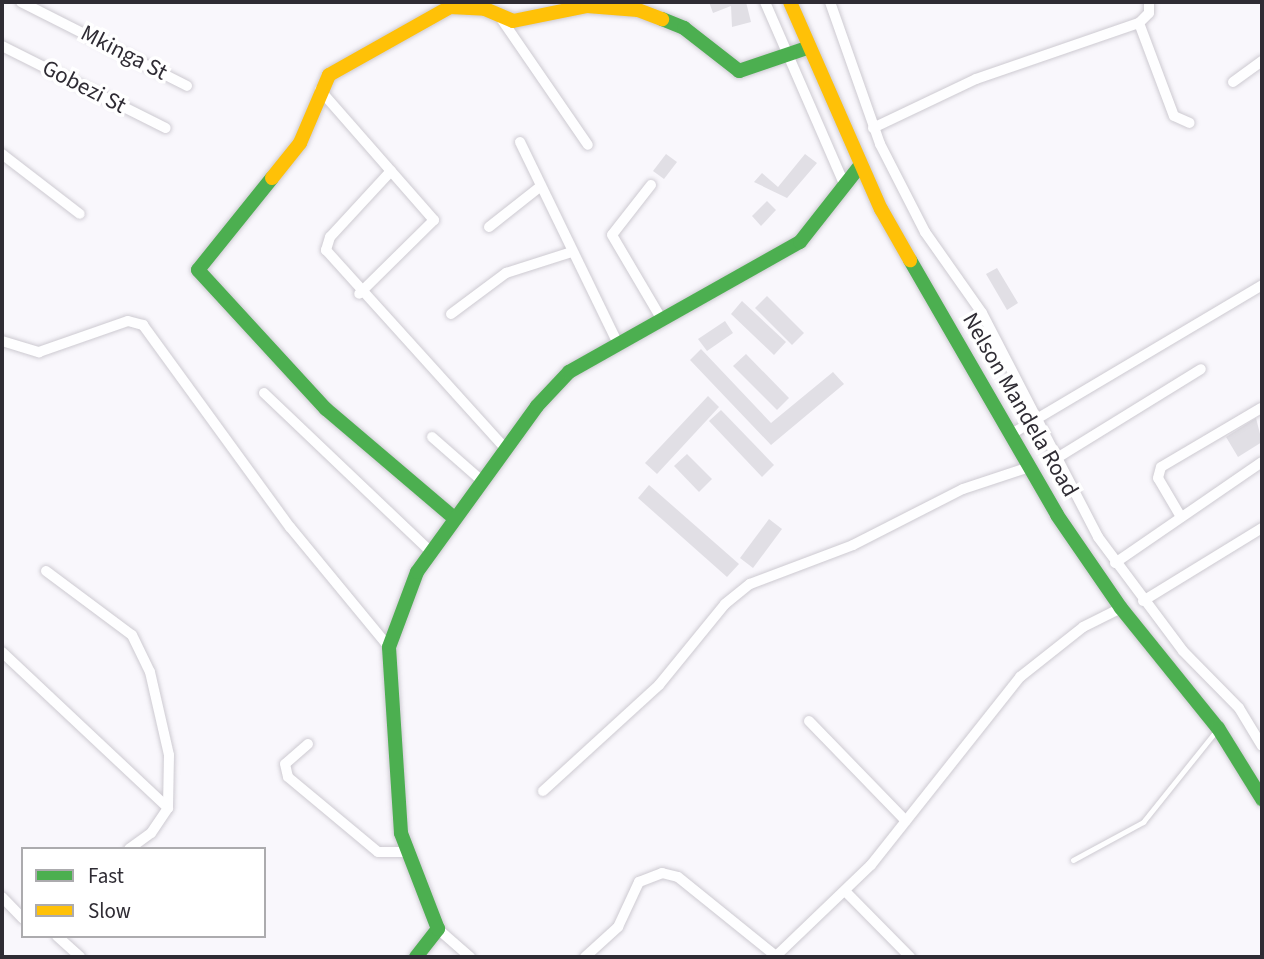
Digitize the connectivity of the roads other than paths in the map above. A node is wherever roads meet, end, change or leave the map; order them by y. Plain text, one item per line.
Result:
1 (22, 2) edge
2 (765, 2) edge
3 (790, 2) edge
4 (830, 2) edge
5 (1149, 2) edge
6 (500, 17) junction
7 (1139, 23) junction
8 (2, 46) edge
9 (807, 48) junction
10 (787, 56) junction
11 (1262, 61) edge
12 (1233, 82) dead end
13 (187, 86) dead end
14 (320, 90) junction
15 (1190, 123) dead end
16 (166, 128) dead end
17 (873, 128) junction
18 (520, 142) dead end
19 (588, 145) dead end
20 (2, 155) edge
21 (859, 167) junction
22 (391, 171) junction
23 (651, 185) dead end
24 (541, 186) junction
25 (845, 186) junction
26 (80, 214) dead end
27 (489, 227) dead end
28 (572, 252) junction
29 (1262, 285) edge
30 (359, 293) junction
31 (451, 314) dead end
32 (662, 320) junction
33 (2, 341) edge
34 (618, 344) junction
35 (1201, 369) dead end
36 (264, 393) dead end
37 (1261, 408) edge
38 (1039, 421) junction
39 (1013, 433) junction
40 (432, 436) dead end
41 (506, 449) junction
42 (1057, 458) junction
43 (1262, 463) edge
44 (1029, 467) junction
45 (482, 481) junction
46 (1181, 517) junction
47 (454, 518) junction
48 (1262, 528) edge
49 (429, 551) junction
50 (1115, 563) junction
51 (47, 571) dead end
52 (1143, 601) junction
53 (1121, 608) junction
54 (389, 647) junction
55 (2, 652) edge
56 (809, 721) dead end
57 (1218, 728) junction
58 (308, 744) dead end
59 (1262, 746) edge
60 (543, 790) dead end
61 (1262, 799) edge
62 (168, 807) junction
63 (906, 821) junction
64 (132, 847) edge
65 (407, 852) junction
66 (1073, 860) dead end
67 (845, 891) junction
68 (2, 897) edge
69 (21, 917) edge
70 (438, 929) junction
71 (59, 938) edge
72 (80, 957) edge
73 (416, 957) edge
74 (470, 957) edge
75 (585, 957) edge
76 (776, 957) edge
77 (910, 957) edge

1 - 13 street, Mkinga St
2 - 10 street
3 - 9 street, Nelson Mandela Road
4 - 17 street
5 - 7 street
6 - 10 street
6 - 14 street
6 - 19 street
7 - 15 street
7 - 17 street
8 - 16 street, Gobezi St
9 - 10 street
9 - 21 street, Nelson Mandela Road
10 - 25 street
11 - 12 street
14 - 22 street
14 - 47 street
17 - 38 street
18 - 24 street
20 - 26 street
21 - 25 street
21 - 39 street, Nelson Mandela Road
22 - 30 street
22 - 30 street
23 - 32 street
24 - 27 street
24 - 28 street
25 - 32 street
28 - 31 street
28 - 34 street
29 - 38 street
30 - 41 street
32 - 34 street
33 - 54 street
34 - 41 street
35 - 42 street
36 - 49 street
37 - 46 street
38 - 39 street
38 - 42 street
39 - 44 street, Nelson Mandela Road
40 - 45 street
41 - 45 street
42 - 50 street
43 - 46 street
44 - 53 street, Nelson Mandela Road
44 - 60 street
45 - 47 street
46 - 50 street
47 - 49 street
48 - 52 street
49 - 54 street
50 - 52 street
51 - 62 street
52 - 59 street
53 - 57 street, Nelson Mandela Road
53 - 63 street
54 - 65 street
55 - 62 street
56 - 63 street
57 - 61 street, Nelson Mandela Road
57 - 66 lane
58 - 65 street
62 - 64 street
63 - 67 street
65 - 70 street
67 - 76 street
67 - 77 street
68 - 69 street
70 - 73 street
70 - 74 street
71 - 72 street
75 - 76 street

